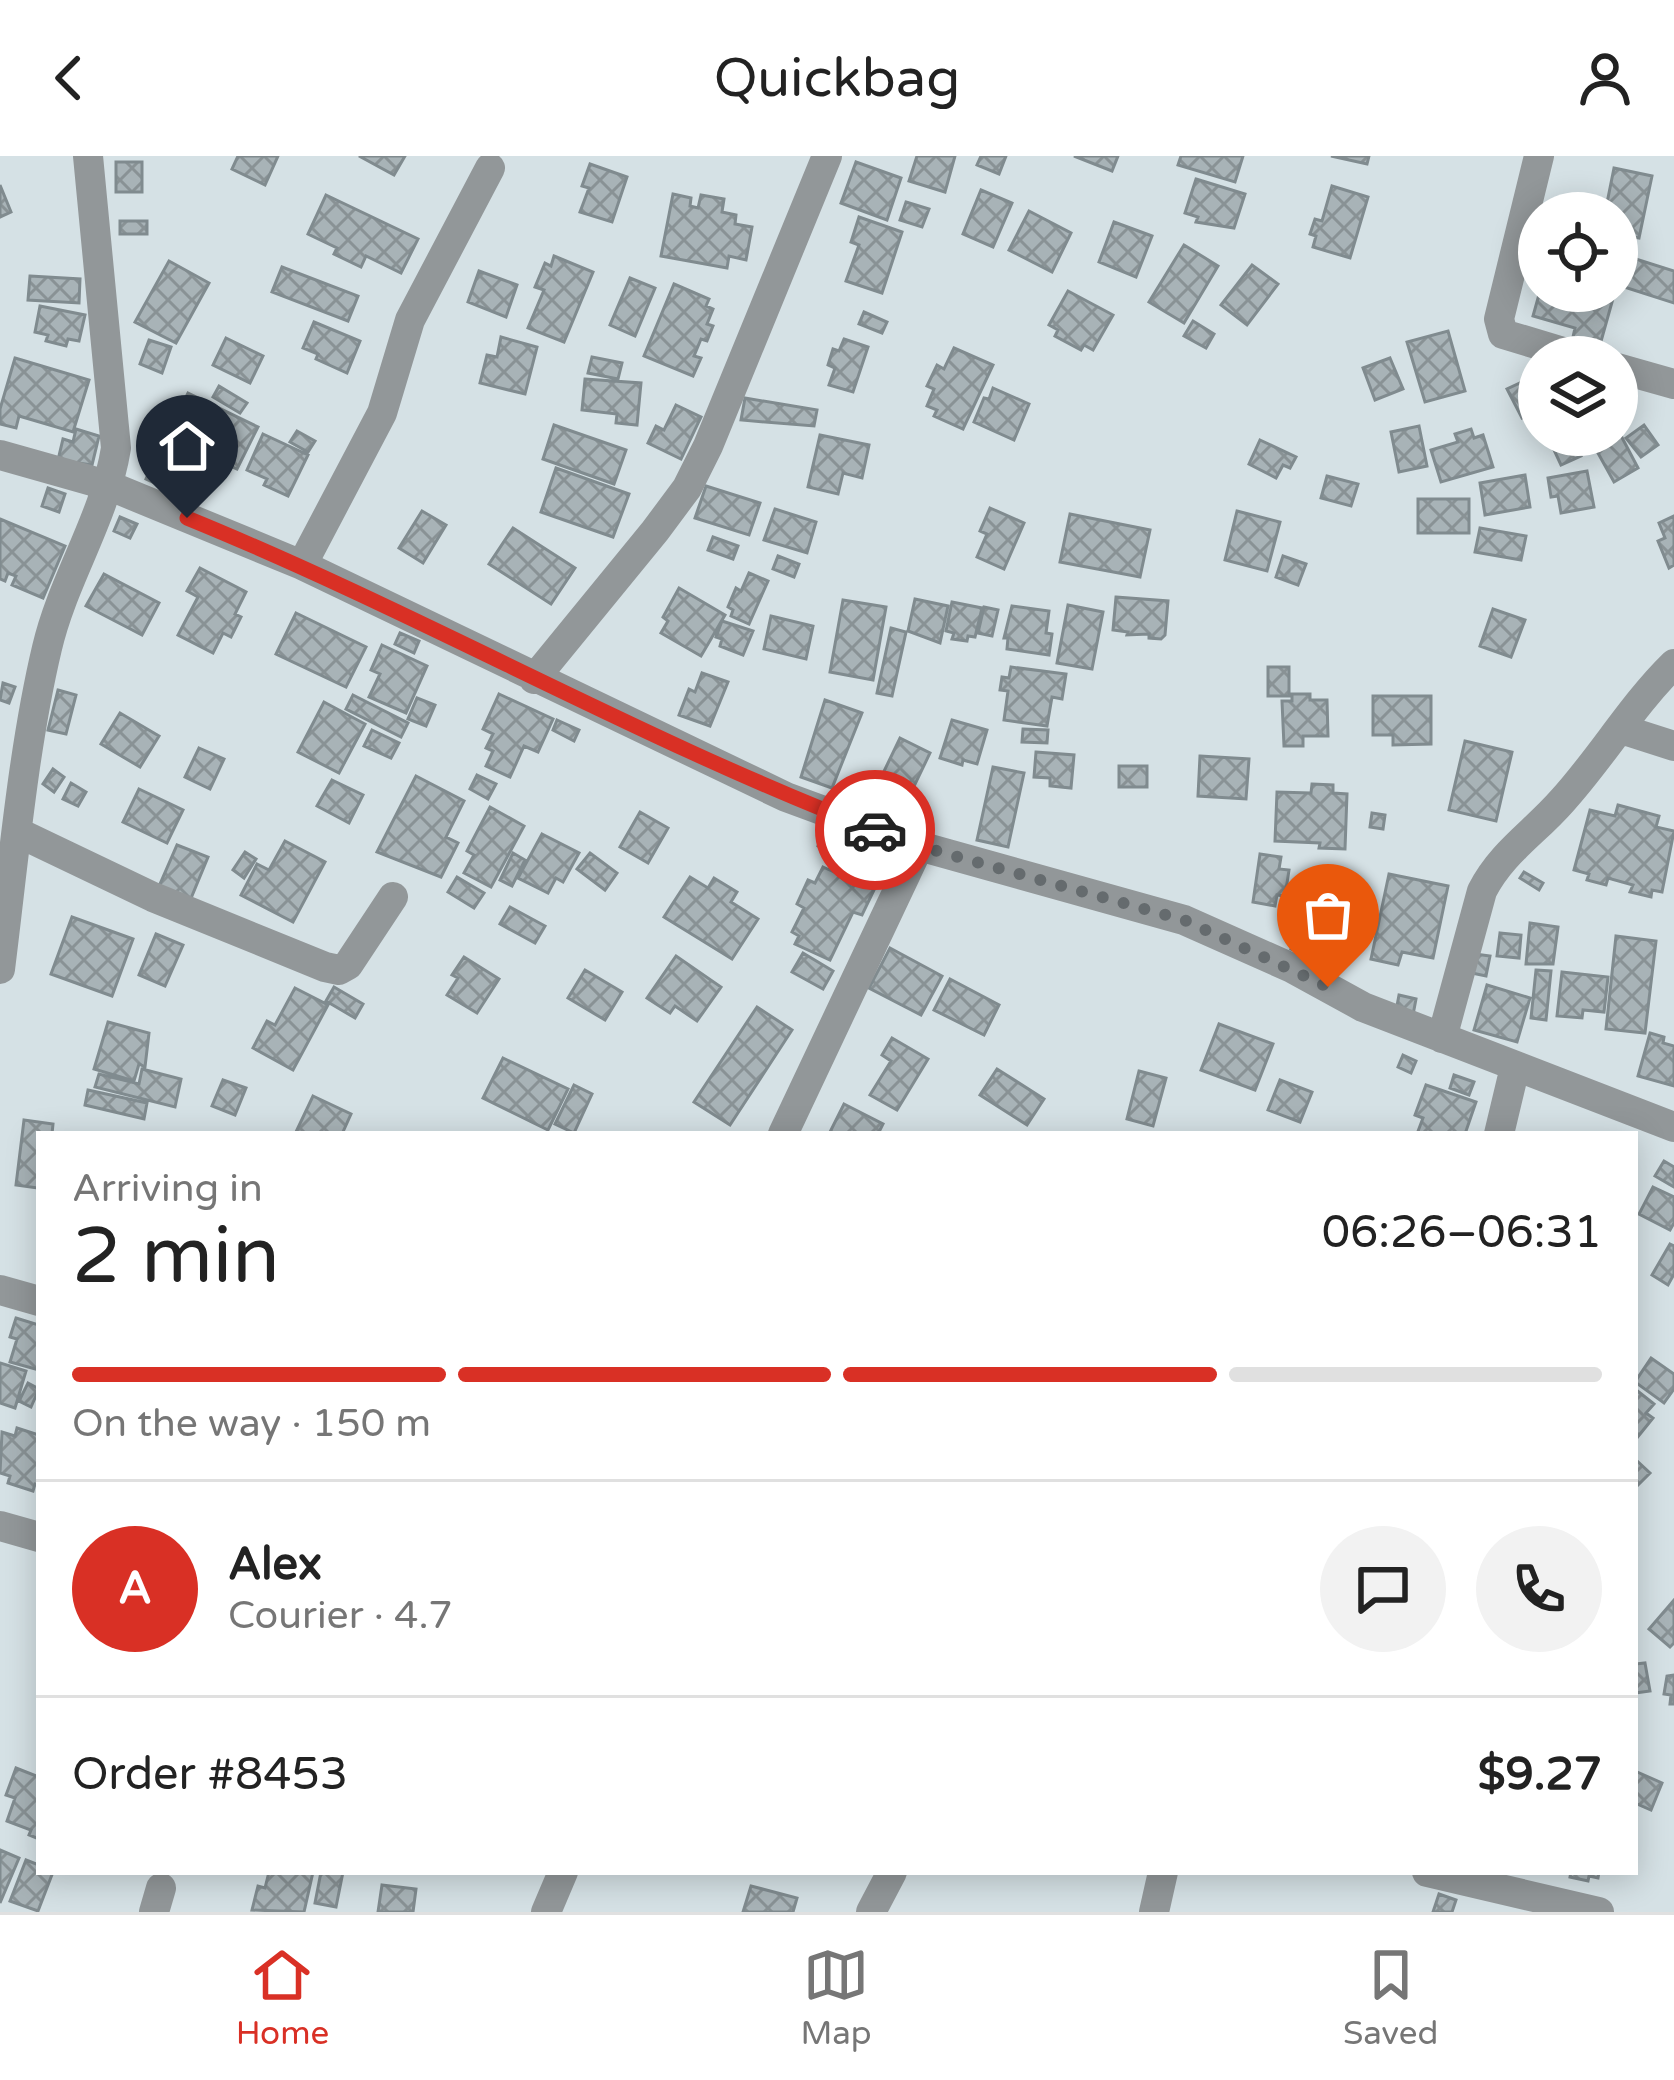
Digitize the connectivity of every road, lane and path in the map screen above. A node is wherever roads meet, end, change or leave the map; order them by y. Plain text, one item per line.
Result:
1 (88, 156) edge
2 (827, 156) edge
3 (1539, 156) edge
4 (490, 168) dead end
5 (1518, 338) edge
6 (1638, 374) edge
7 (1674, 385) edge
8 (0, 455) edge
9 (110, 487) junction
10 (302, 565) junction
11 (1674, 664) edge
12 (535, 679) junction
13 (1621, 729) junction
14 (1674, 746) edge
15 (17, 832) junction
16 (919, 846) junction
17 (393, 897) dead end
18 (0, 969) edge
19 (1442, 1037) junction
20 (1515, 1066) junction
21 (1674, 1126) edge
22 (784, 1131) edge
23 (1500, 1131) edge
24 (0, 1290) edge
25 (36, 1300) edge
26 (0, 1526) edge
27 (36, 1536) edge
28 (562, 1875) edge
29 (890, 1875) edge
30 (1162, 1875) edge
31 (1440, 1875) edge
32 (546, 1912) edge
33 (872, 1912) edge
34 (1154, 1912) edge
35 (1599, 1912) edge

1 - 9 street
2 - 12 street
3 - 5 street
4 - 10 street
6 - 7 street
8 - 9 street
9 - 10 street
9 - 15 street
10 - 12 street
11 - 13 street
12 - 16 street
13 - 14 street
13 - 19 street
15 - 17 street
15 - 18 street
16 - 19 street
16 - 22 street
19 - 20 street
20 - 21 street
20 - 23 street
24 - 25 street
26 - 27 street
28 - 32 street
29 - 33 street
30 - 34 street
31 - 35 street

